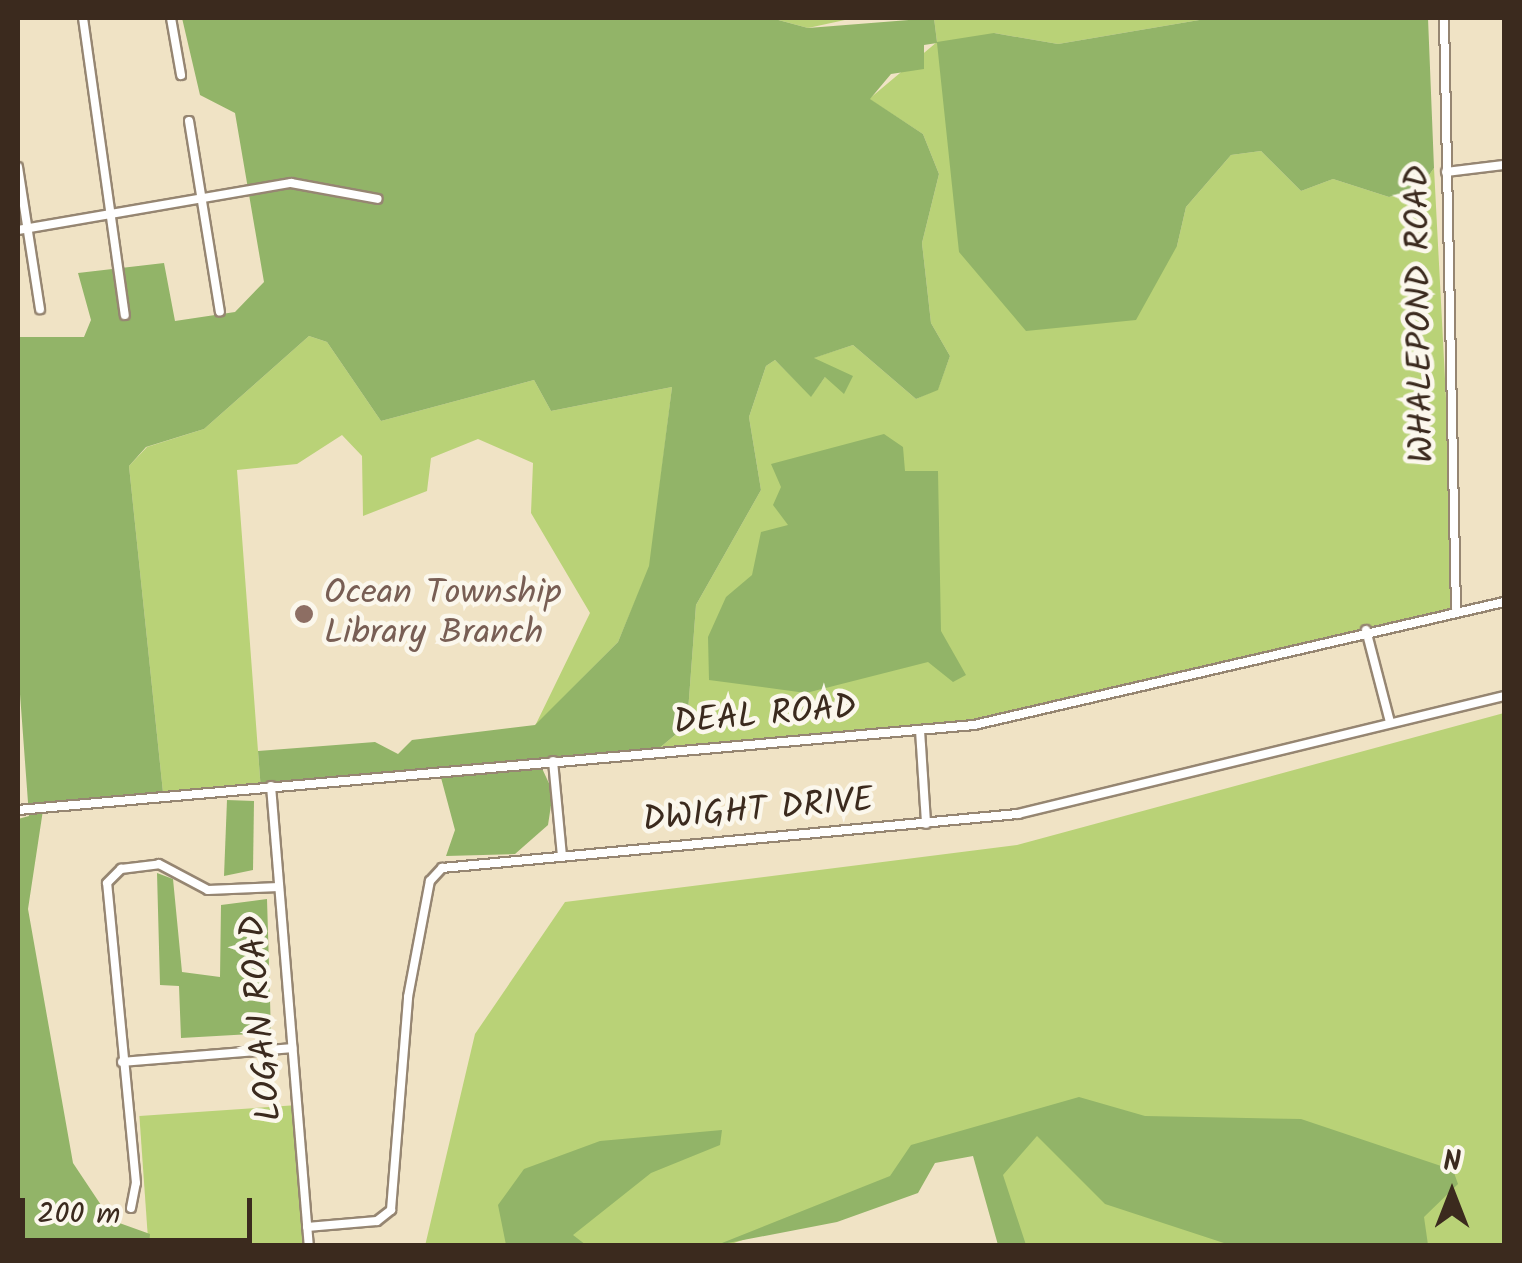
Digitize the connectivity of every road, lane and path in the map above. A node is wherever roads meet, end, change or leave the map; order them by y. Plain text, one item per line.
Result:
1 (83, 18) edge
2 (171, 18) edge
3 (1444, 18) edge
4 (181, 76) dead end
5 (190, 121) dead end
6 (1504, 165) edge
7 (18, 167) edge
8 (1446, 172) junction
9 (378, 199) dead end
10 (202, 200) junction
11 (115, 214) junction
12 (28, 228) junction
13 (18, 230) edge
14 (40, 310) dead end
15 (220, 312) dead end
16 (125, 315) dead end
17 (1504, 602) edge
18 (1456, 608) junction
19 (1366, 630) junction
20 (1504, 696) edge
21 (1390, 722) junction
22 (920, 730) junction
23 (552, 761) junction
24 (272, 786) junction
25 (18, 810) edge
26 (926, 824) junction
27 (562, 856) junction
28 (280, 886) junction
29 (292, 1048) junction
30 (122, 1062) junction
31 (131, 1208) dead end
32 (307, 1226) junction
33 (309, 1246) edge

1 - 11 street
2 - 4 street
3 - 8 street, WHALEPOND ROAD
5 - 10 street
6 - 8 street
7 - 12 street
8 - 18 street, WHALEPOND ROAD
9 - 10 street
10 - 11 street
10 - 15 street
11 - 12 street
11 - 16 street
12 - 13 street
12 - 14 street
17 - 18 street, DEAL ROAD
18 - 19 street, DEAL ROAD
19 - 21 street
19 - 22 street, DEAL ROAD
20 - 21 street, DWIGHT DRIVE
21 - 26 street, DWIGHT DRIVE
22 - 23 street, DEAL ROAD
22 - 26 street
23 - 24 street, DEAL ROAD
23 - 27 street
24 - 25 street, DEAL ROAD
24 - 28 street, LOGAN ROAD
26 - 27 street, DWIGHT DRIVE
27 - 32 street, DWIGHT DRIVE
28 - 29 street, LOGAN ROAD
28 - 30 street
29 - 30 street
29 - 32 street, LOGAN ROAD
30 - 31 street
32 - 33 street, LOGAN ROAD

